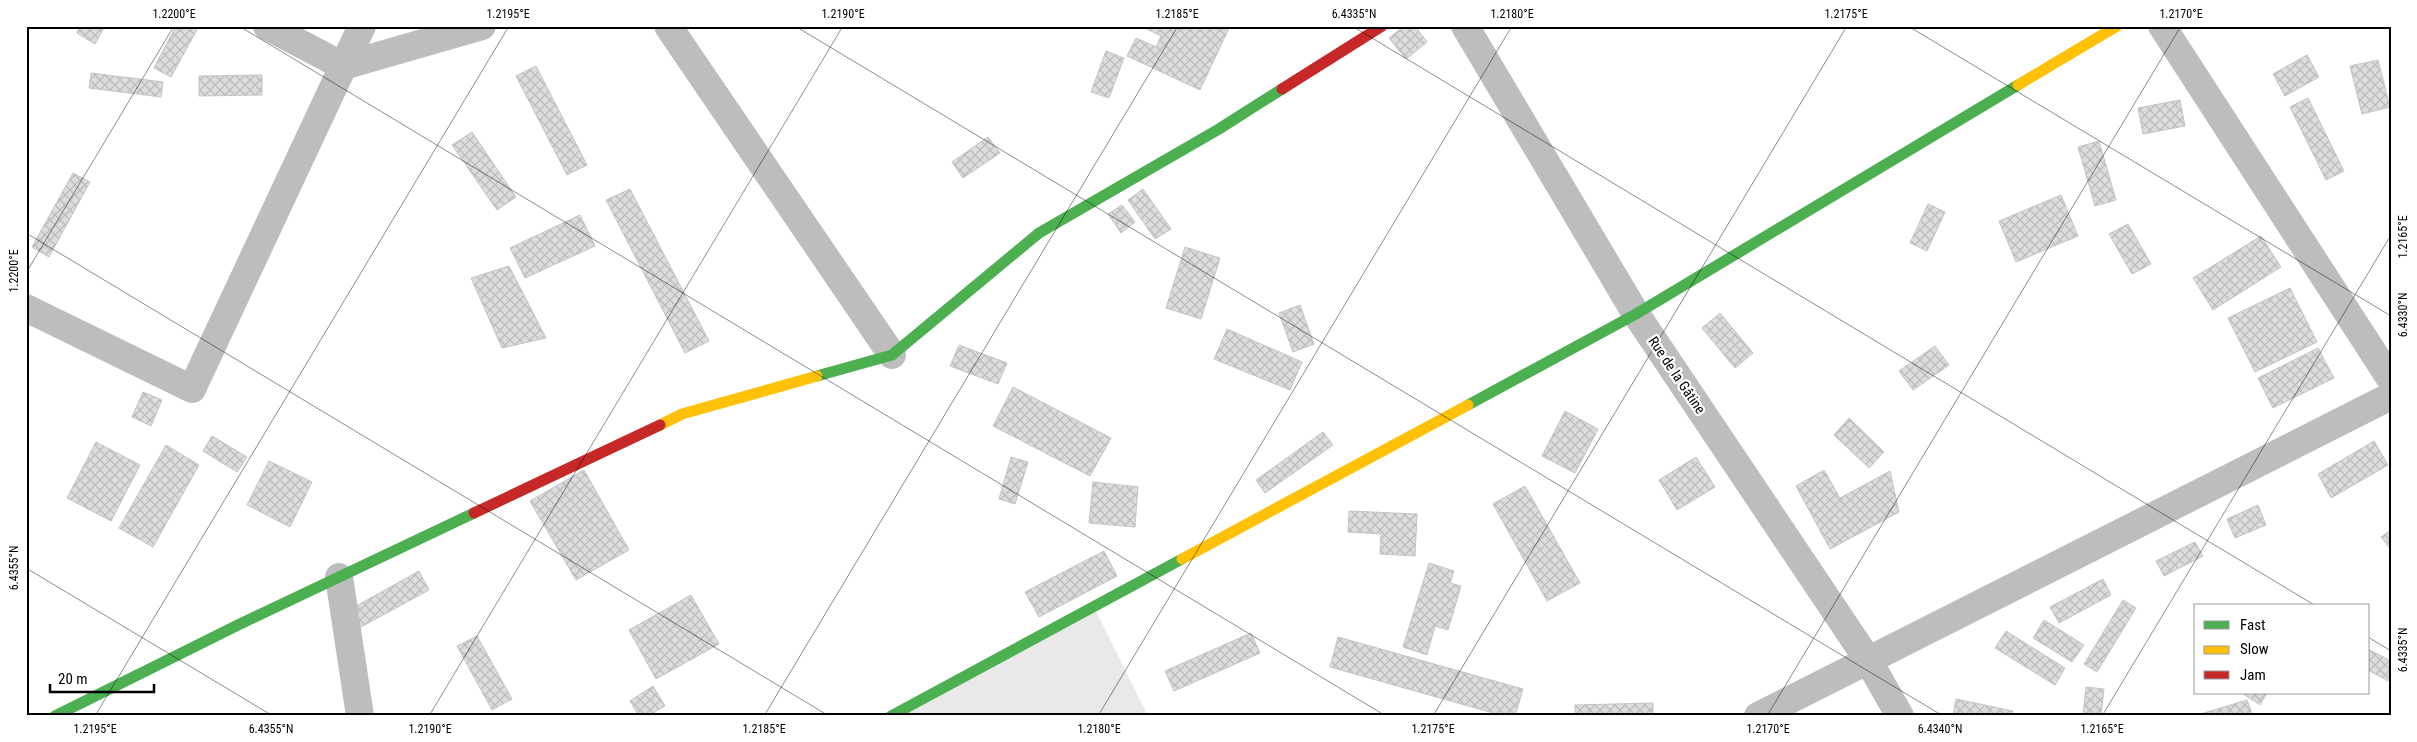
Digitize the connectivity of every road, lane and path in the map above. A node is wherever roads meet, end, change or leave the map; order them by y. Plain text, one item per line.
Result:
1 (267, 26) edge
2 (362, 26) edge
3 (482, 26) edge
4 (668, 26) edge
5 (1382, 26) edge
6 (1465, 26) edge
7 (2117, 26) edge
8 (2162, 26) edge
9 (343, 66) junction
10 (26, 308) edge
11 (1636, 314) junction
12 (892, 355) junction
13 (2391, 380) edge
14 (2391, 396) edge
15 (339, 577) junction
16 (1868, 660) junction
17 (55, 716) edge
18 (360, 716) edge
19 (891, 716) edge
20 (1758, 716) edge
21 (1900, 716) edge

1 - 9 street
2 - 9 street
3 - 9 street
4 - 12 street
5 - 12 street
6 - 11 street, Rue de la Gâtine
7 - 11 street
8 - 13 street
9 - 10 street
11 - 16 street, Rue de la Gâtine
11 - 19 street
12 - 15 street
14 - 16 street
15 - 17 street
15 - 18 street
16 - 20 street
16 - 21 street, Rue de la Gâtine

